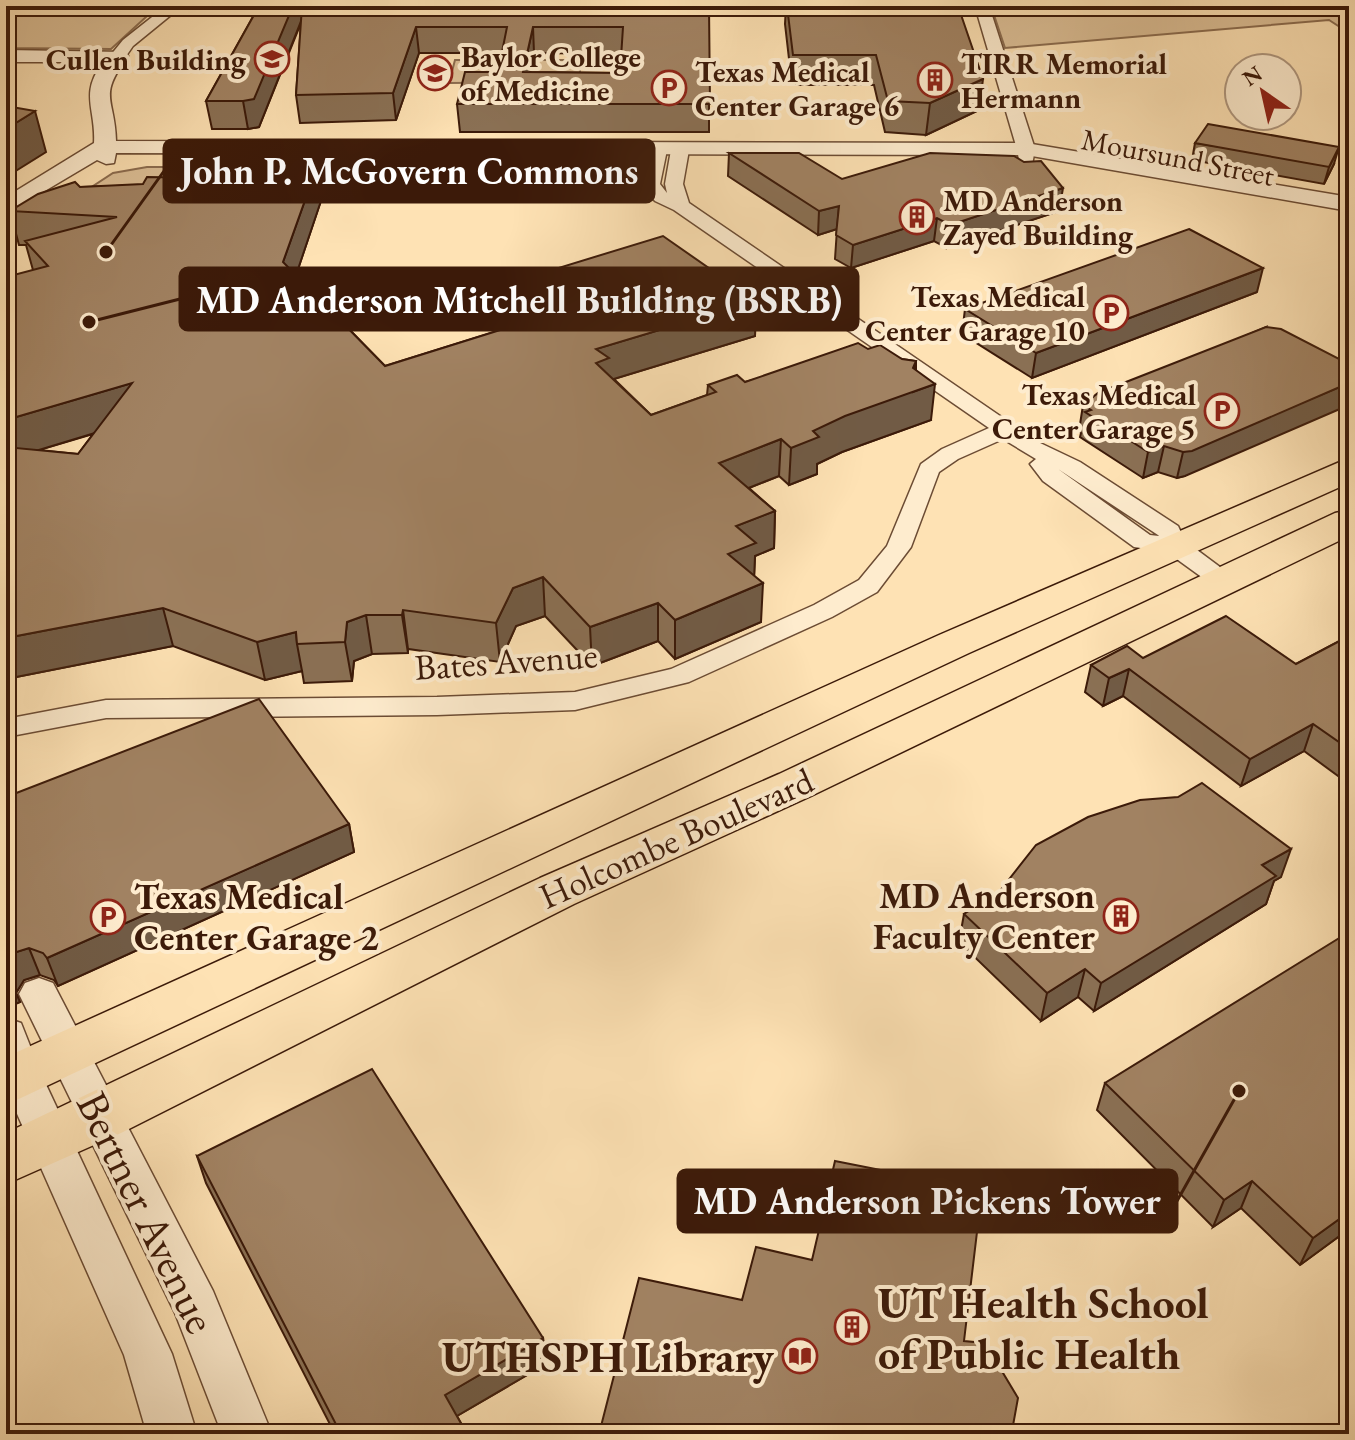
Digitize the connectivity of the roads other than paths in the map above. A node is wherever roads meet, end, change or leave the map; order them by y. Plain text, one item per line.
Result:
1 (175, 6) edge
2 (982, 6) edge
3 (6, 56) edge
4 (114, 61) junction
5 (6, 66) edge
6 (97, 154) junction
7 (667, 155) junction
8 (1026, 155) junction
9 (1349, 204) edge
10 (6, 207) edge
11 (1349, 220) edge
12 (6, 227) edge
13 (1004, 430) junction
14 (1349, 469) edge
15 (1349, 521) edge
16 (1174, 545) junction
17 (1223, 581) junction
18 (6, 728) edge
19 (523, 846) junction
20 (557, 891) junction
21 (39, 994) dead end
22 (69, 1053) junction
23 (11, 1064) edge
24 (101, 1116) junction
25 (28, 1149) edge
26 (172, 1434) edge
27 (247, 1434) edge

1 - 4 street
2 - 8 street
3 - 4 street
4 - 5 street
4 - 6 street
6 - 7 street, Moursund Street
6 - 10 street
6 - 12 street
7 - 8 street, Moursund Street
7 - 13 street
8 - 9 street, Moursund Street
8 - 11 street, Moursund Street
13 - 16 street
13 - 18 street, Bates Avenue
14 - 16 main road, Holcombe Boulevard
15 - 17 main road, Holcombe Boulevard
16 - 17 street
16 - 19 main road, Holcombe Boulevard
17 - 20 main road, Holcombe Boulevard
19 - 20 main road
19 - 22 main road, Holcombe Boulevard
20 - 24 main road, Holcombe Boulevard
21 - 22 street, Bertner Avenue
22 - 23 main road, Holcombe Boulevard
22 - 24 street, Bertner Avenue
23 - 25 street, Bertner Avenue
24 - 25 main road, Holcombe Boulevard
24 - 27 street, Bertner Avenue
25 - 26 street, Bertner Avenue

